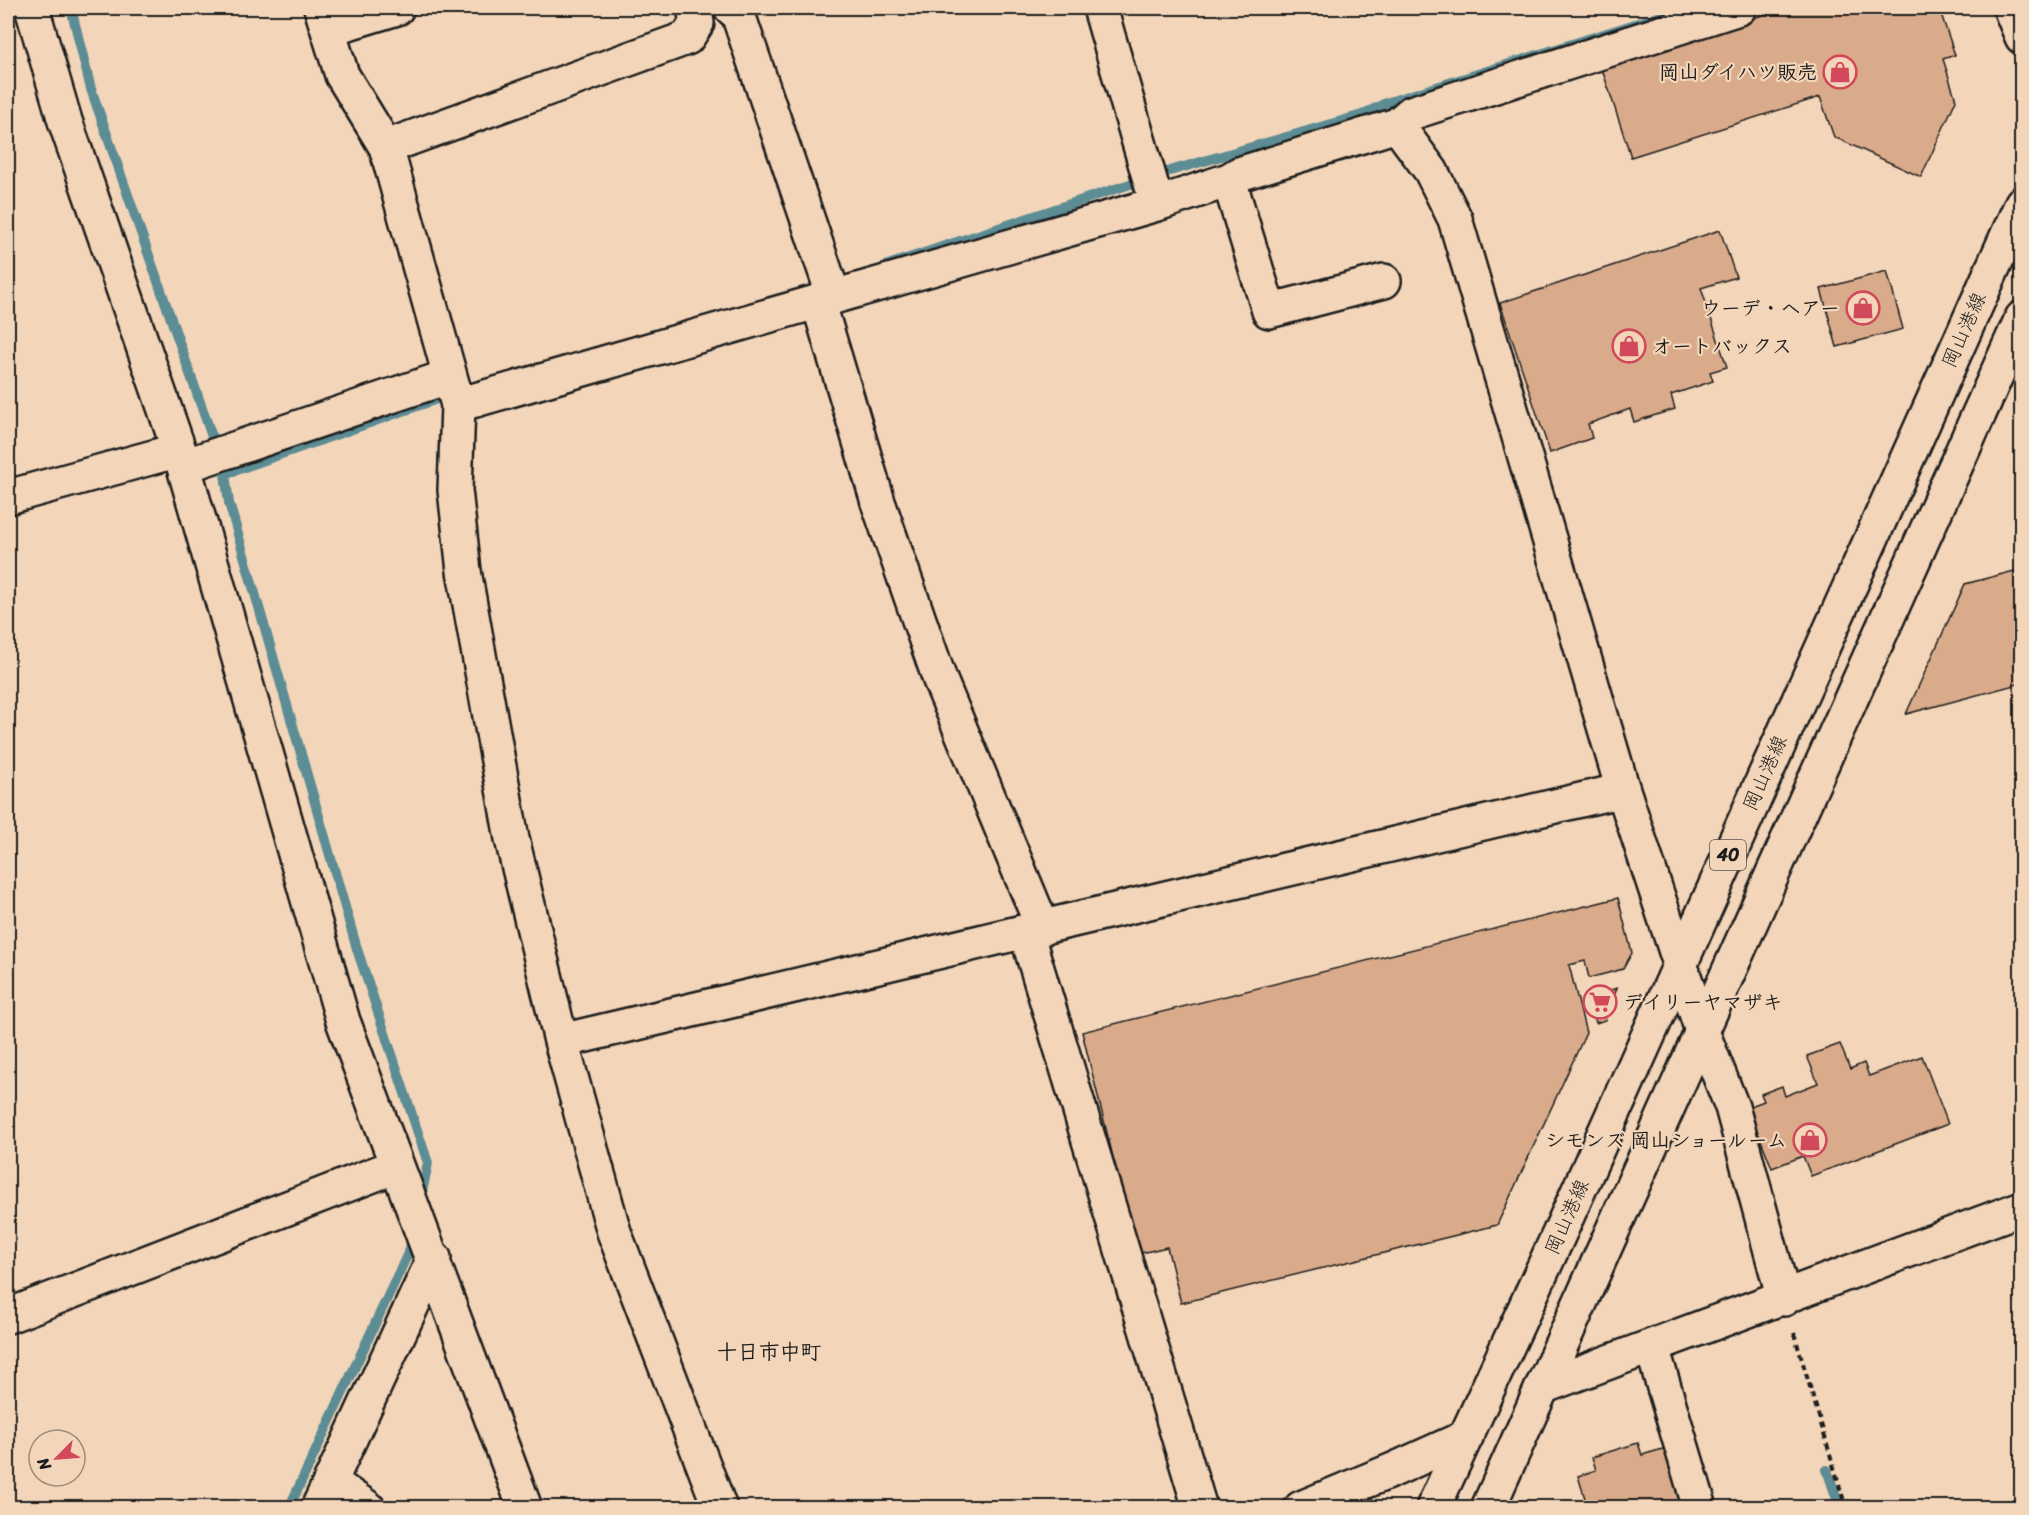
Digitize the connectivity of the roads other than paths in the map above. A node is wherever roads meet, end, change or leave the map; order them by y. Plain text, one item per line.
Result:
1 (32, 8) edge
2 (397, 8) edge
3 (694, 8) edge
4 (731, 8) edge
5 (1100, 8) edge
6 (1739, 8) edge
7 (2010, 8) edge
8 (324, 18) edge
9 (2022, 37) edge
10 (1397, 125) junction
11 (386, 147) junction
12 (1229, 180) junction
13 (1151, 185) junction
14 (2022, 203) edge
15 (1384, 281) dead end
16 (828, 291) junction
17 (2022, 318) edge
18 (455, 392) junction
19 (188, 459) junction
20 (8, 497) edge
21 (1623, 790) junction
22 (1034, 930) junction
23 (1679, 963) junction
24 (1703, 1034) junction
25 (561, 1041) junction
26 (396, 1166) junction
27 (2022, 1208) edge
28 (428, 1244) junction
29 (1784, 1299) junction
30 (8, 1316) edge
31 (1652, 1347) junction
32 (1542, 1387) junction
33 (1466, 1437) junction
34 (325, 1495) edge
35 (368, 1508) edge
36 (525, 1508) edge
37 (720, 1508) edge
38 (1200, 1508) edge
39 (1301, 1508) edge
40 (1433, 1508) edge
41 (1488, 1508) edge
42 (1700, 1508) edge

1 - 19 street
2 - 8 street
3 - 11 street
4 - 16 street
5 - 13 street
6 - 10 street
7 - 9 street
8 - 11 street
10 - 12 street
10 - 21 street
11 - 18 street
12 - 13 street
12 - 15 street
13 - 16 street
14 - 23 street, 岡山港線 / 40
16 - 18 street
16 - 22 street
17 - 24 street, 40
18 - 19 street
18 - 25 street
19 - 20 street
19 - 26 street
21 - 22 street
21 - 23 street
22 - 25 street
22 - 38 street
23 - 24 street
23 - 33 street, 岡山港線 / 40
24 - 29 street
24 - 32 street, 40
25 - 37 street
26 - 28 street
26 - 30 street
27 - 29 street
28 - 34 street
28 - 36 street
29 - 31 street
31 - 32 street
31 - 42 street
32 - 41 street, 40
33 - 39 street
33 - 40 street, 岡山港線 / 40
34 - 35 street

